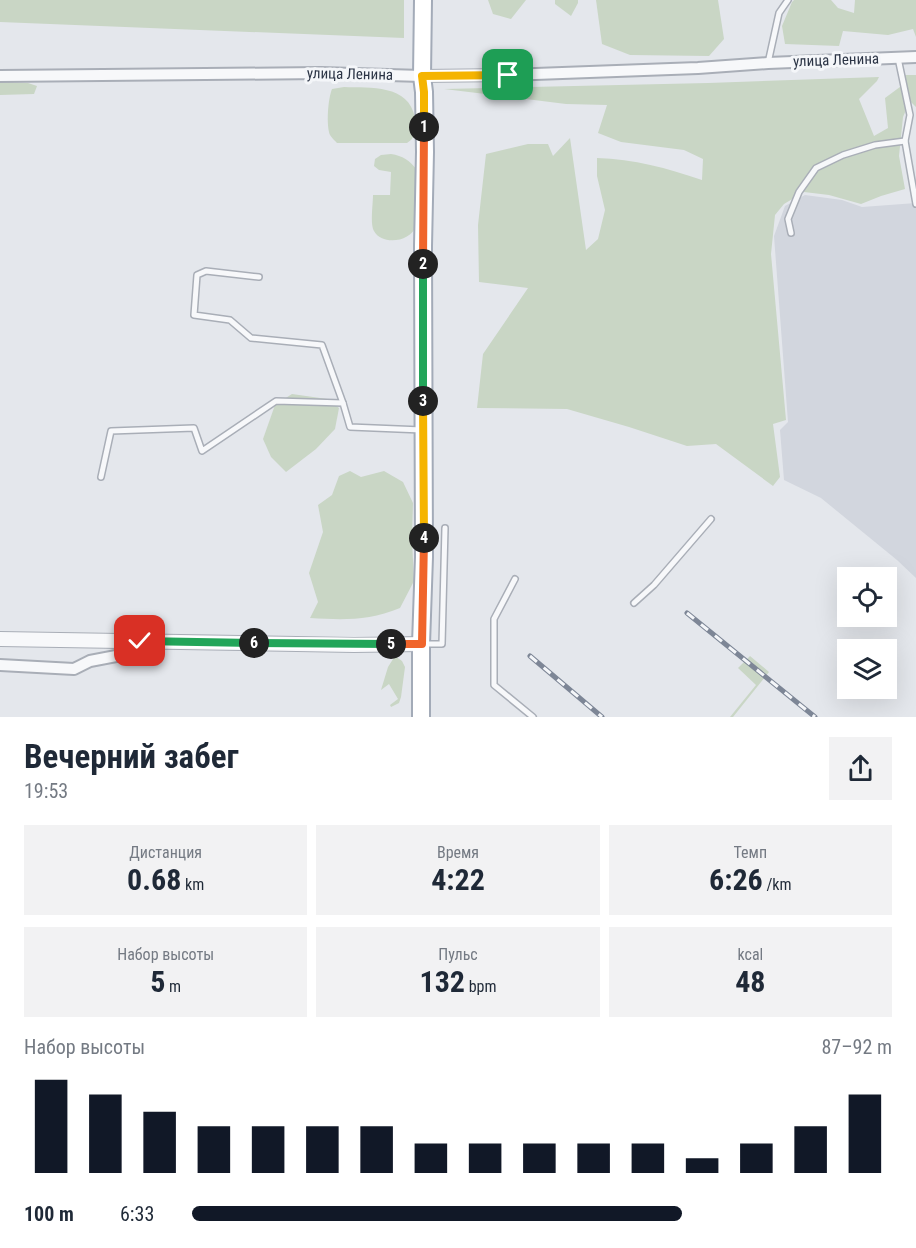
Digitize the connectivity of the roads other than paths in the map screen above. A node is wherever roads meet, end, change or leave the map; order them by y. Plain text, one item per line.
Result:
1 (423, 0) edge
2 (783, 0) edge
3 (788, 0) edge
4 (779, 13) junction
5 (916, 57) edge
6 (898, 58) junction
7 (768, 63) junction
8 (0, 76) edge
9 (422, 76) junction
10 (905, 141) junction
11 (914, 184) edge
12 (916, 204) edge
13 (791, 233) dead end
14 (259, 277) dead end
15 (343, 403) junction
16 (423, 430) junction
17 (101, 477) dead end
18 (711, 519) dead end
19 (445, 528) dead end
20 (515, 579) dead end
21 (634, 603) dead end
22 (0, 639) edge
23 (140, 641) junction
24 (422, 644) junction
25 (0, 665) edge
26 (421, 717) edge
27 (533, 717) edge

1 - 9 main road
2 - 4 lane
3 - 4 lane
4 - 7 lane
5 - 6 street, улица Ленина
6 - 7 street, улица Ленина
6 - 10 lane
7 - 9 street, улица Ленина
8 - 9 street, улица Ленина
9 - 16 main road
10 - 11 lane
10 - 13 lane
11 - 12 lane
14 - 15 lane
15 - 16 lane
15 - 17 lane
16 - 24 main road
18 - 21 lane
19 - 24 lane
20 - 27 lane
22 - 23 street
23 - 24 street
23 - 25 street
24 - 26 main road

